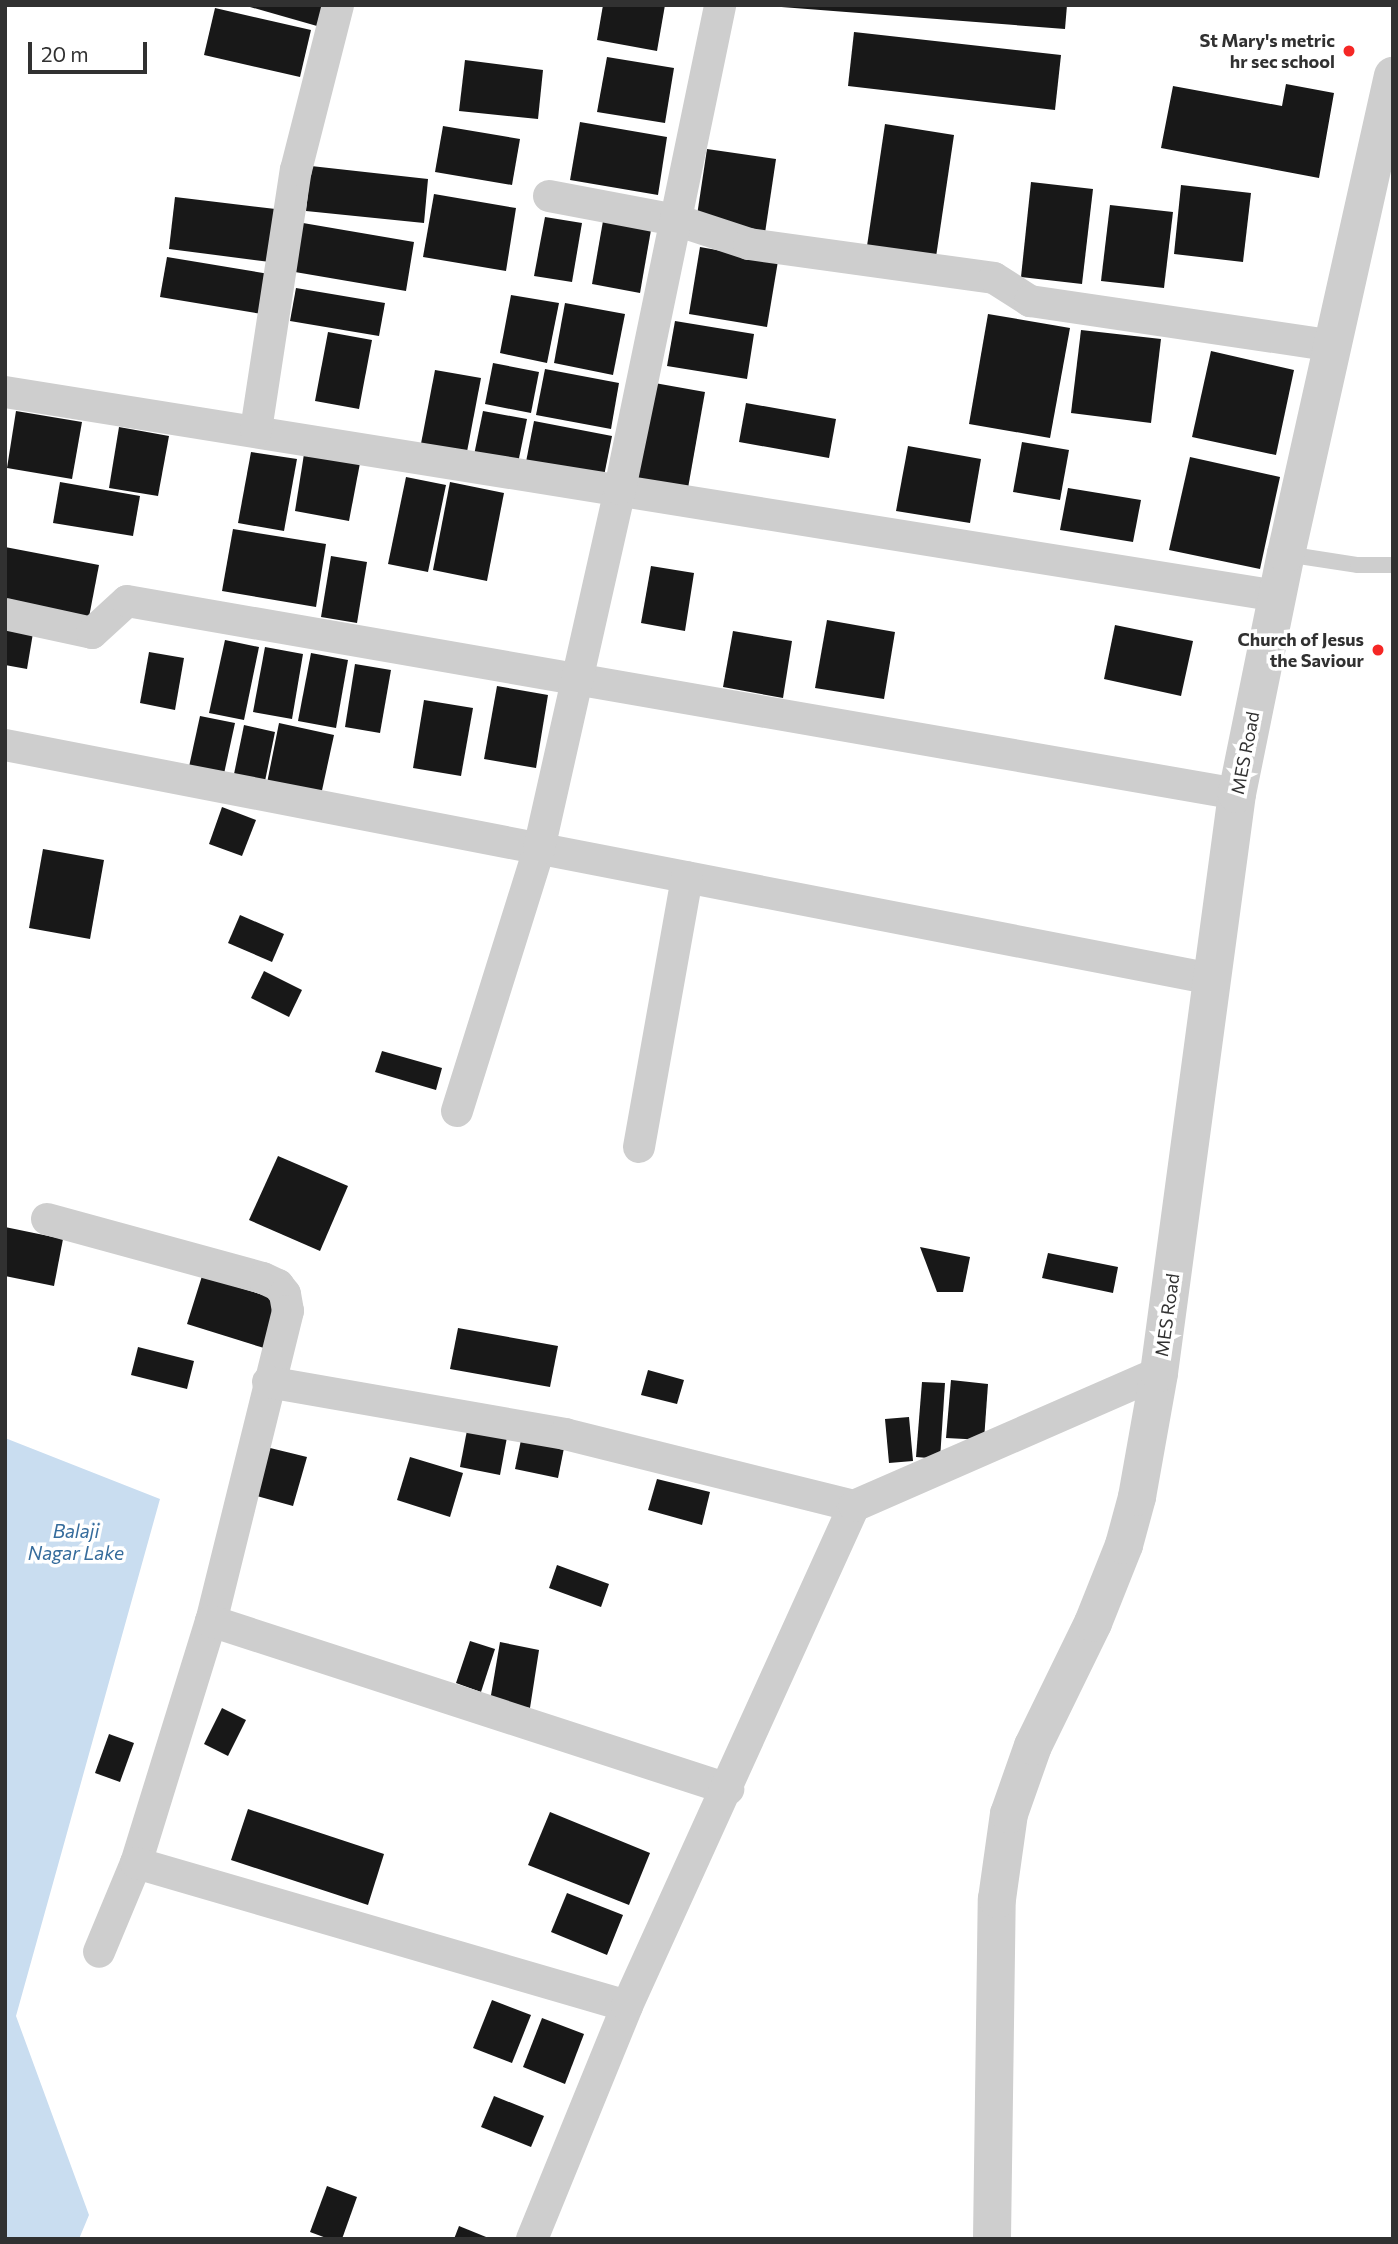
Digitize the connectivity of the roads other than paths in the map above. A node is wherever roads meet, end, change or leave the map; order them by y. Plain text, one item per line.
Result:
1 (338, 5) edge
2 (720, 5) edge
3 (1393, 76) edge
4 (549, 196) dead end
5 (676, 220) junction
6 (1334, 346) junction
7 (5, 391) edge
8 (256, 430) junction
9 (620, 489) junction
10 (1286, 554) junction
11 (1393, 565) edge
12 (1277, 596) junction
13 (5, 614) edge
14 (578, 677) junction
15 (5, 745) edge
16 (1237, 794) junction
17 (539, 849) junction
18 (687, 877) junction
19 (1212, 979) junction
20 (457, 1111) dead end
21 (639, 1147) dead end
22 (47, 1219) dead end
23 (1159, 1373) junction
24 (268, 1382) junction
25 (854, 1506) junction
26 (211, 1621) junction
27 (728, 1789) junction
28 (136, 1863) junction
29 (99, 1952) dead end
30 (627, 2006) junction
31 (532, 2239) edge
32 (992, 2239) edge

1 - 8 street
2 - 5 street
3 - 6 street, MES Road
4 - 5 street
5 - 6 street
5 - 9 street
6 - 10 street, MES Road
7 - 8 street
8 - 9 street
9 - 12 street
9 - 14 street
10 - 11 lane
10 - 12 street, MES Road
12 - 16 street, MES Road
13 - 14 street
14 - 16 street
14 - 17 street
15 - 17 street
16 - 19 street, MES Road
17 - 18 street
17 - 20 street
18 - 19 street
18 - 21 street
19 - 23 street, MES Road
22 - 24 street
23 - 25 street
23 - 32 street, MES Road
24 - 25 street
24 - 26 street
25 - 27 street
26 - 27 street
26 - 28 street
27 - 30 street
28 - 29 street
28 - 30 street
30 - 31 street

